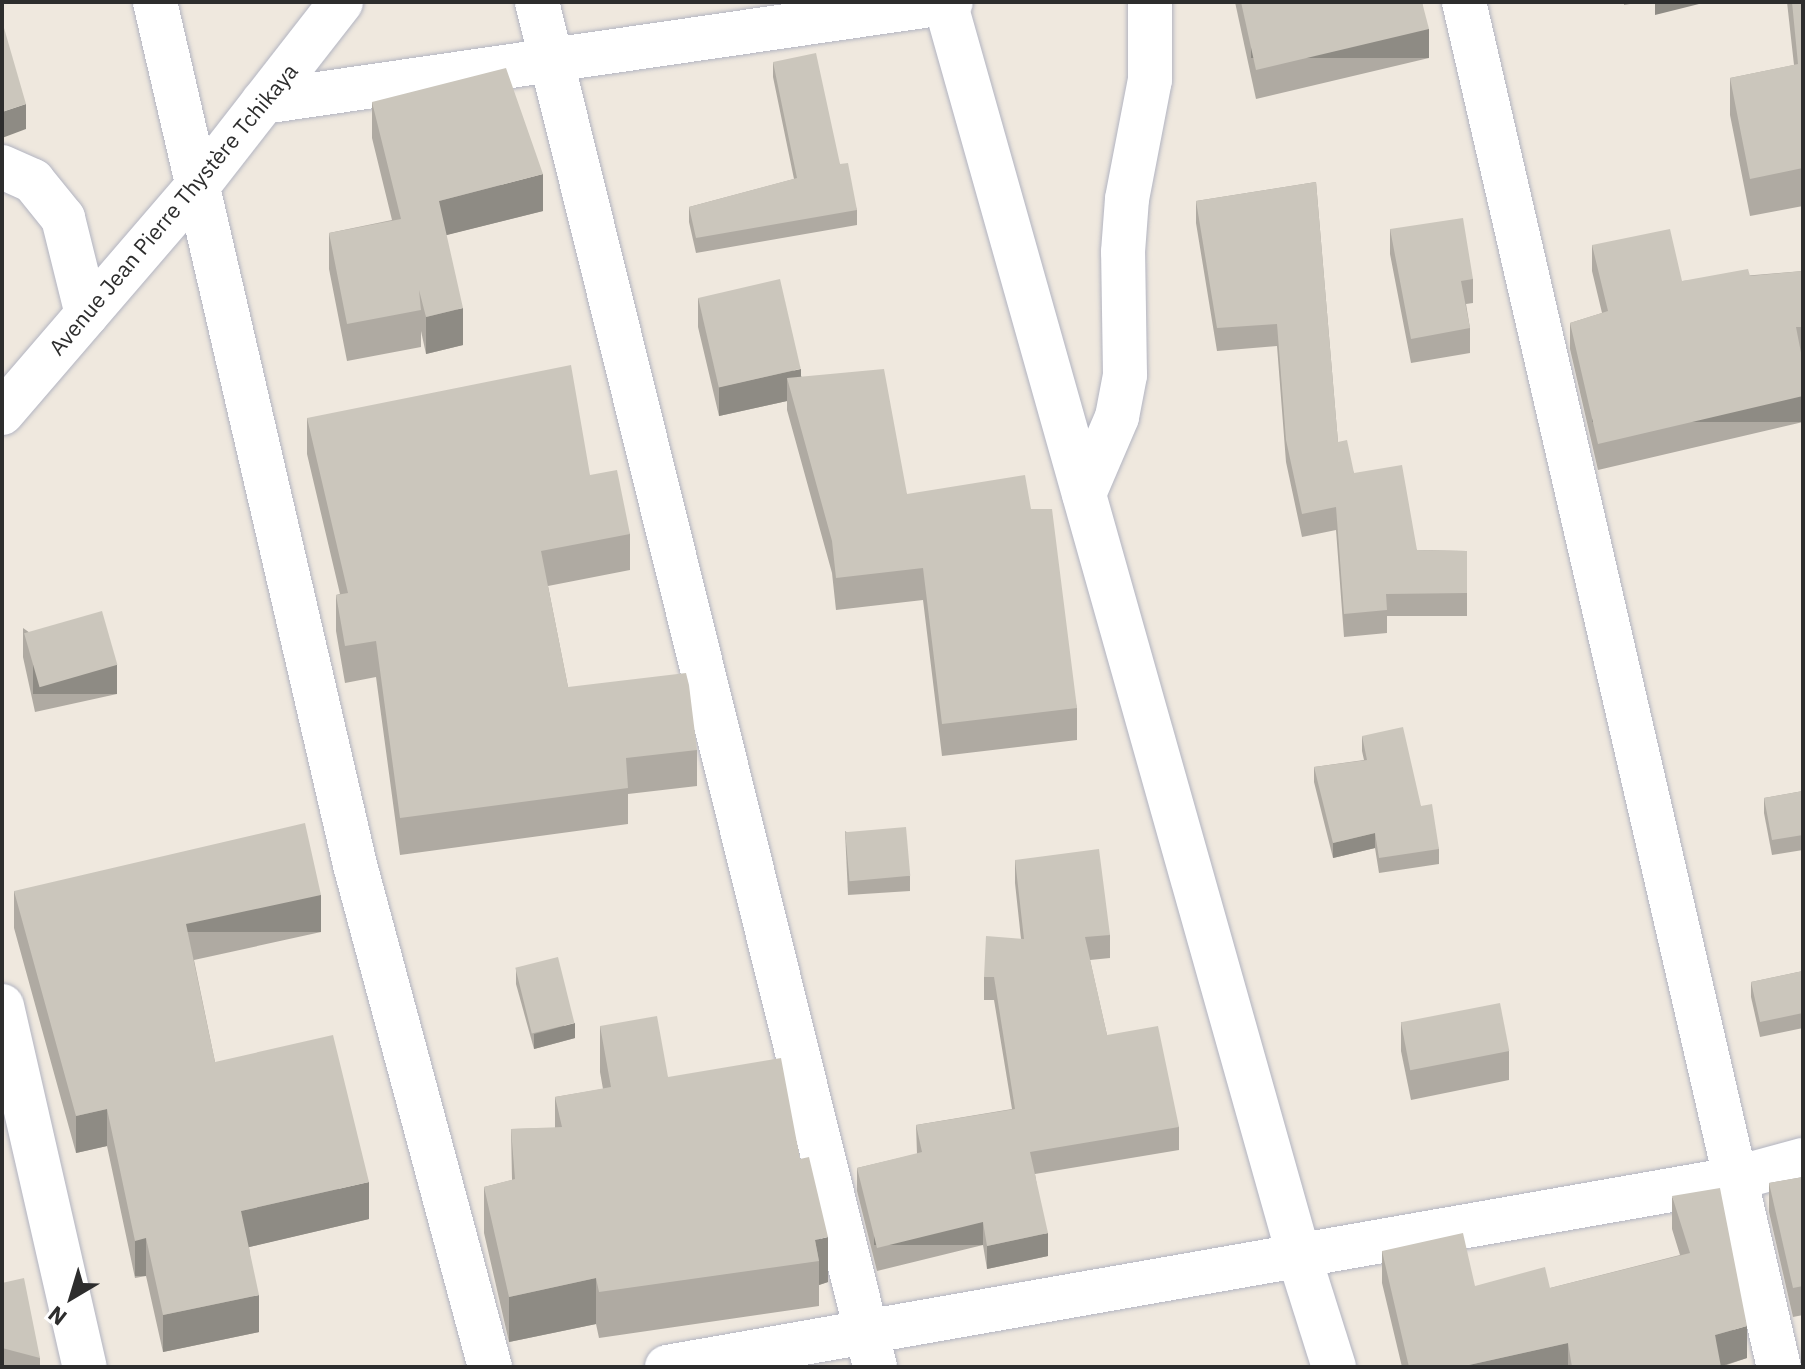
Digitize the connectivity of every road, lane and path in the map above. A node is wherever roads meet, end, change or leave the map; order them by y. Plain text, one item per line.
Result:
1 (155, 2) edge
2 (341, 2) edge
3 (537, 2) edge
4 (947, 2) edge
5 (1150, 2) edge
6 (1464, 2) edge
7 (553, 63) junction
8 (263, 102) junction
9 (2, 167) edge
10 (201, 182) junction
11 (87, 314) junction
12 (2, 413) edge
13 (1084, 494) junction
14 (2, 1006) edge
15 (1803, 1160) edge
16 (1733, 1179) junction
17 (1298, 1253) junction
18 (871, 1351) edge
19 (85, 1367) edge
20 (490, 1367) edge
21 (667, 1367) edge
22 (1334, 1367) edge
23 (1779, 1367) edge

1 - 10 street
2 - 8 street, Avenue Jean Pierre Thystère Tchikaya
3 - 7 street
4 - 7 street
4 - 13 street
5 - 13 street
6 - 16 street
7 - 8 street
7 - 18 street
8 - 10 street, Avenue Jean Pierre Thystère Tchikaya
9 - 11 street
10 - 11 street, Avenue Jean Pierre Thystère Tchikaya
10 - 20 street
11 - 12 street, Avenue Jean Pierre Thystère Tchikaya
13 - 17 street
14 - 19 street
15 - 16 street
16 - 17 street
16 - 23 street
17 - 18 street
17 - 22 street
18 - 21 street

